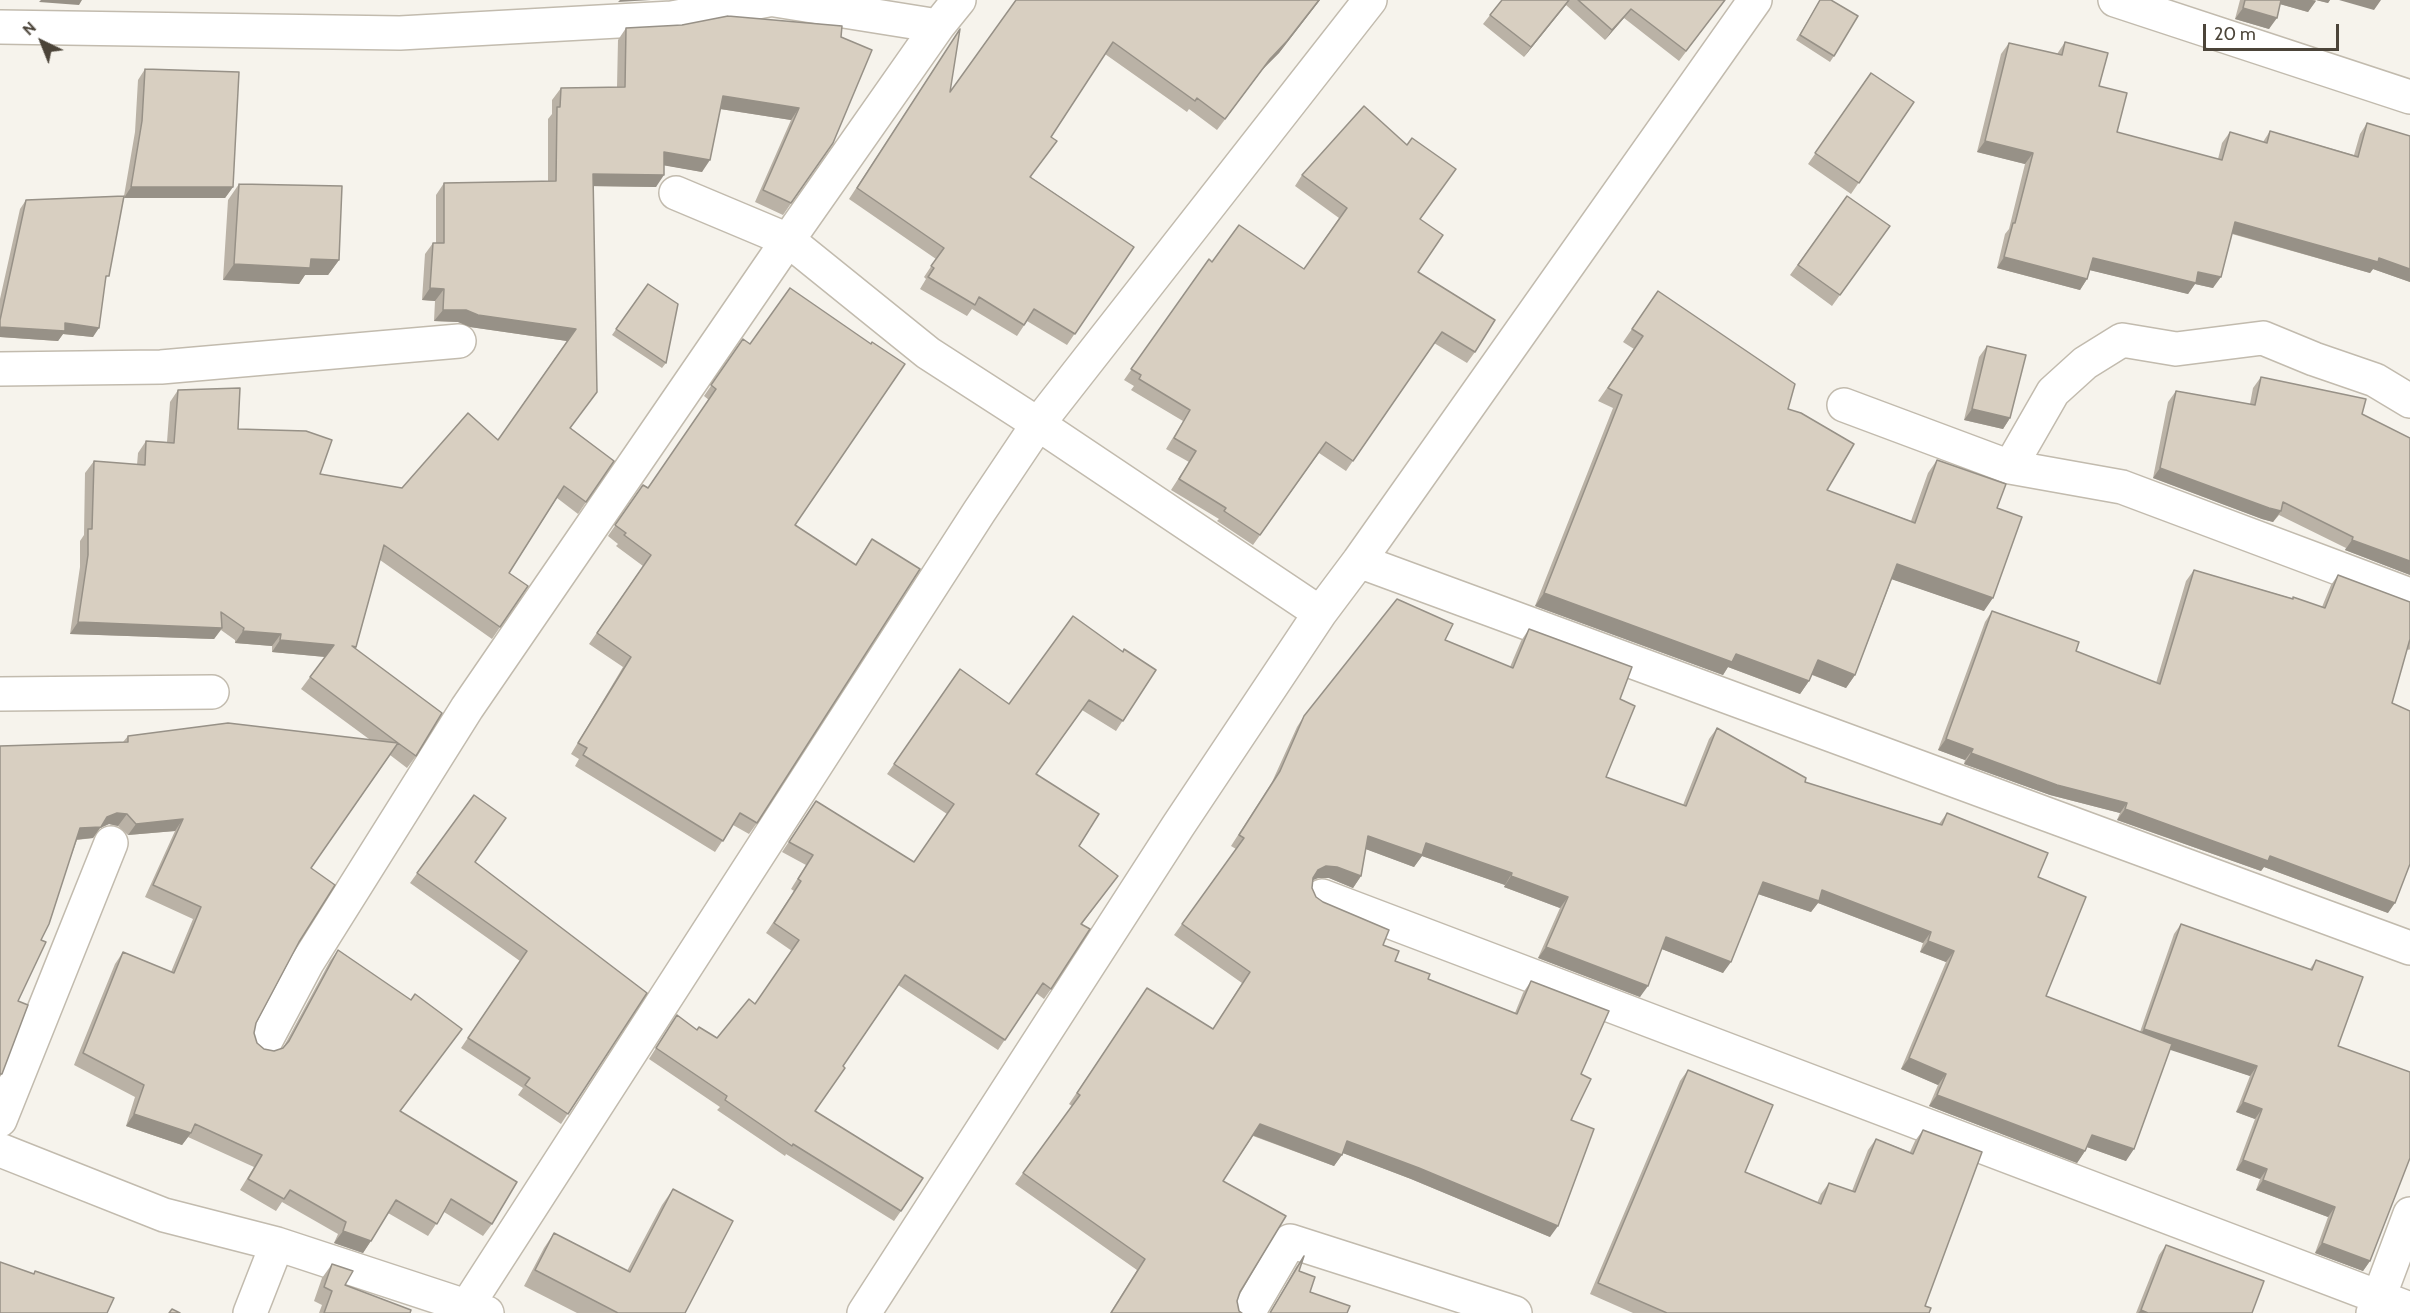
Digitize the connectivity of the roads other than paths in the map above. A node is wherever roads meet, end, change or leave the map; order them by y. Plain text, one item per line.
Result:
1 (768, 0) edge
2 (775, 0) edge
3 (959, 0) edge
4 (1370, 0) edge
5 (1755, 0) edge
6 (2115, 0) edge
7 (672, 9) edge
8 (938, 26) junction
9 (0, 27) edge
10 (2410, 97) edge
11 (676, 193) dead end
12 (788, 240) junction
13 (459, 341) dead end
14 (0, 369) edge
15 (2410, 401) edge
16 (1844, 405) dead end
17 (1038, 424) junction
18 (2010, 467) junction
19 (1359, 561) junction
20 (2410, 595) edge
21 (1320, 613) junction
22 (212, 692) dead end
23 (0, 694) edge
24 (111, 843) dead end
25 (1322, 896) dead end
26 (2410, 948) edge
27 (264, 1044) dead end
28 (0, 1120) edge
29 (0, 1150) edge
30 (2410, 1214) edge
31 (277, 1244) junction
32 (2376, 1305) edge
33 (2410, 1308) edge
34 (477, 1309) edge
35 (250, 1313) edge
36 (864, 1313) edge
37 (1248, 1313) edge
38 (1515, 1313) edge

1 - 7 street
2 - 8 street
3 - 8 street
4 - 17 street
5 - 19 street
6 - 10 street
7 - 9 street
8 - 12 street
11 - 12 street
12 - 17 street
12 - 27 street
13 - 14 street
15 - 18 street
16 - 18 street
17 - 21 street
17 - 34 street
18 - 20 street
19 - 21 street
19 - 26 street
21 - 36 street
22 - 23 street
24 - 28 street
25 - 32 street
29 - 31 street
30 - 32 street
31 - 34 street
31 - 35 street
32 - 33 street
37 - 38 street

